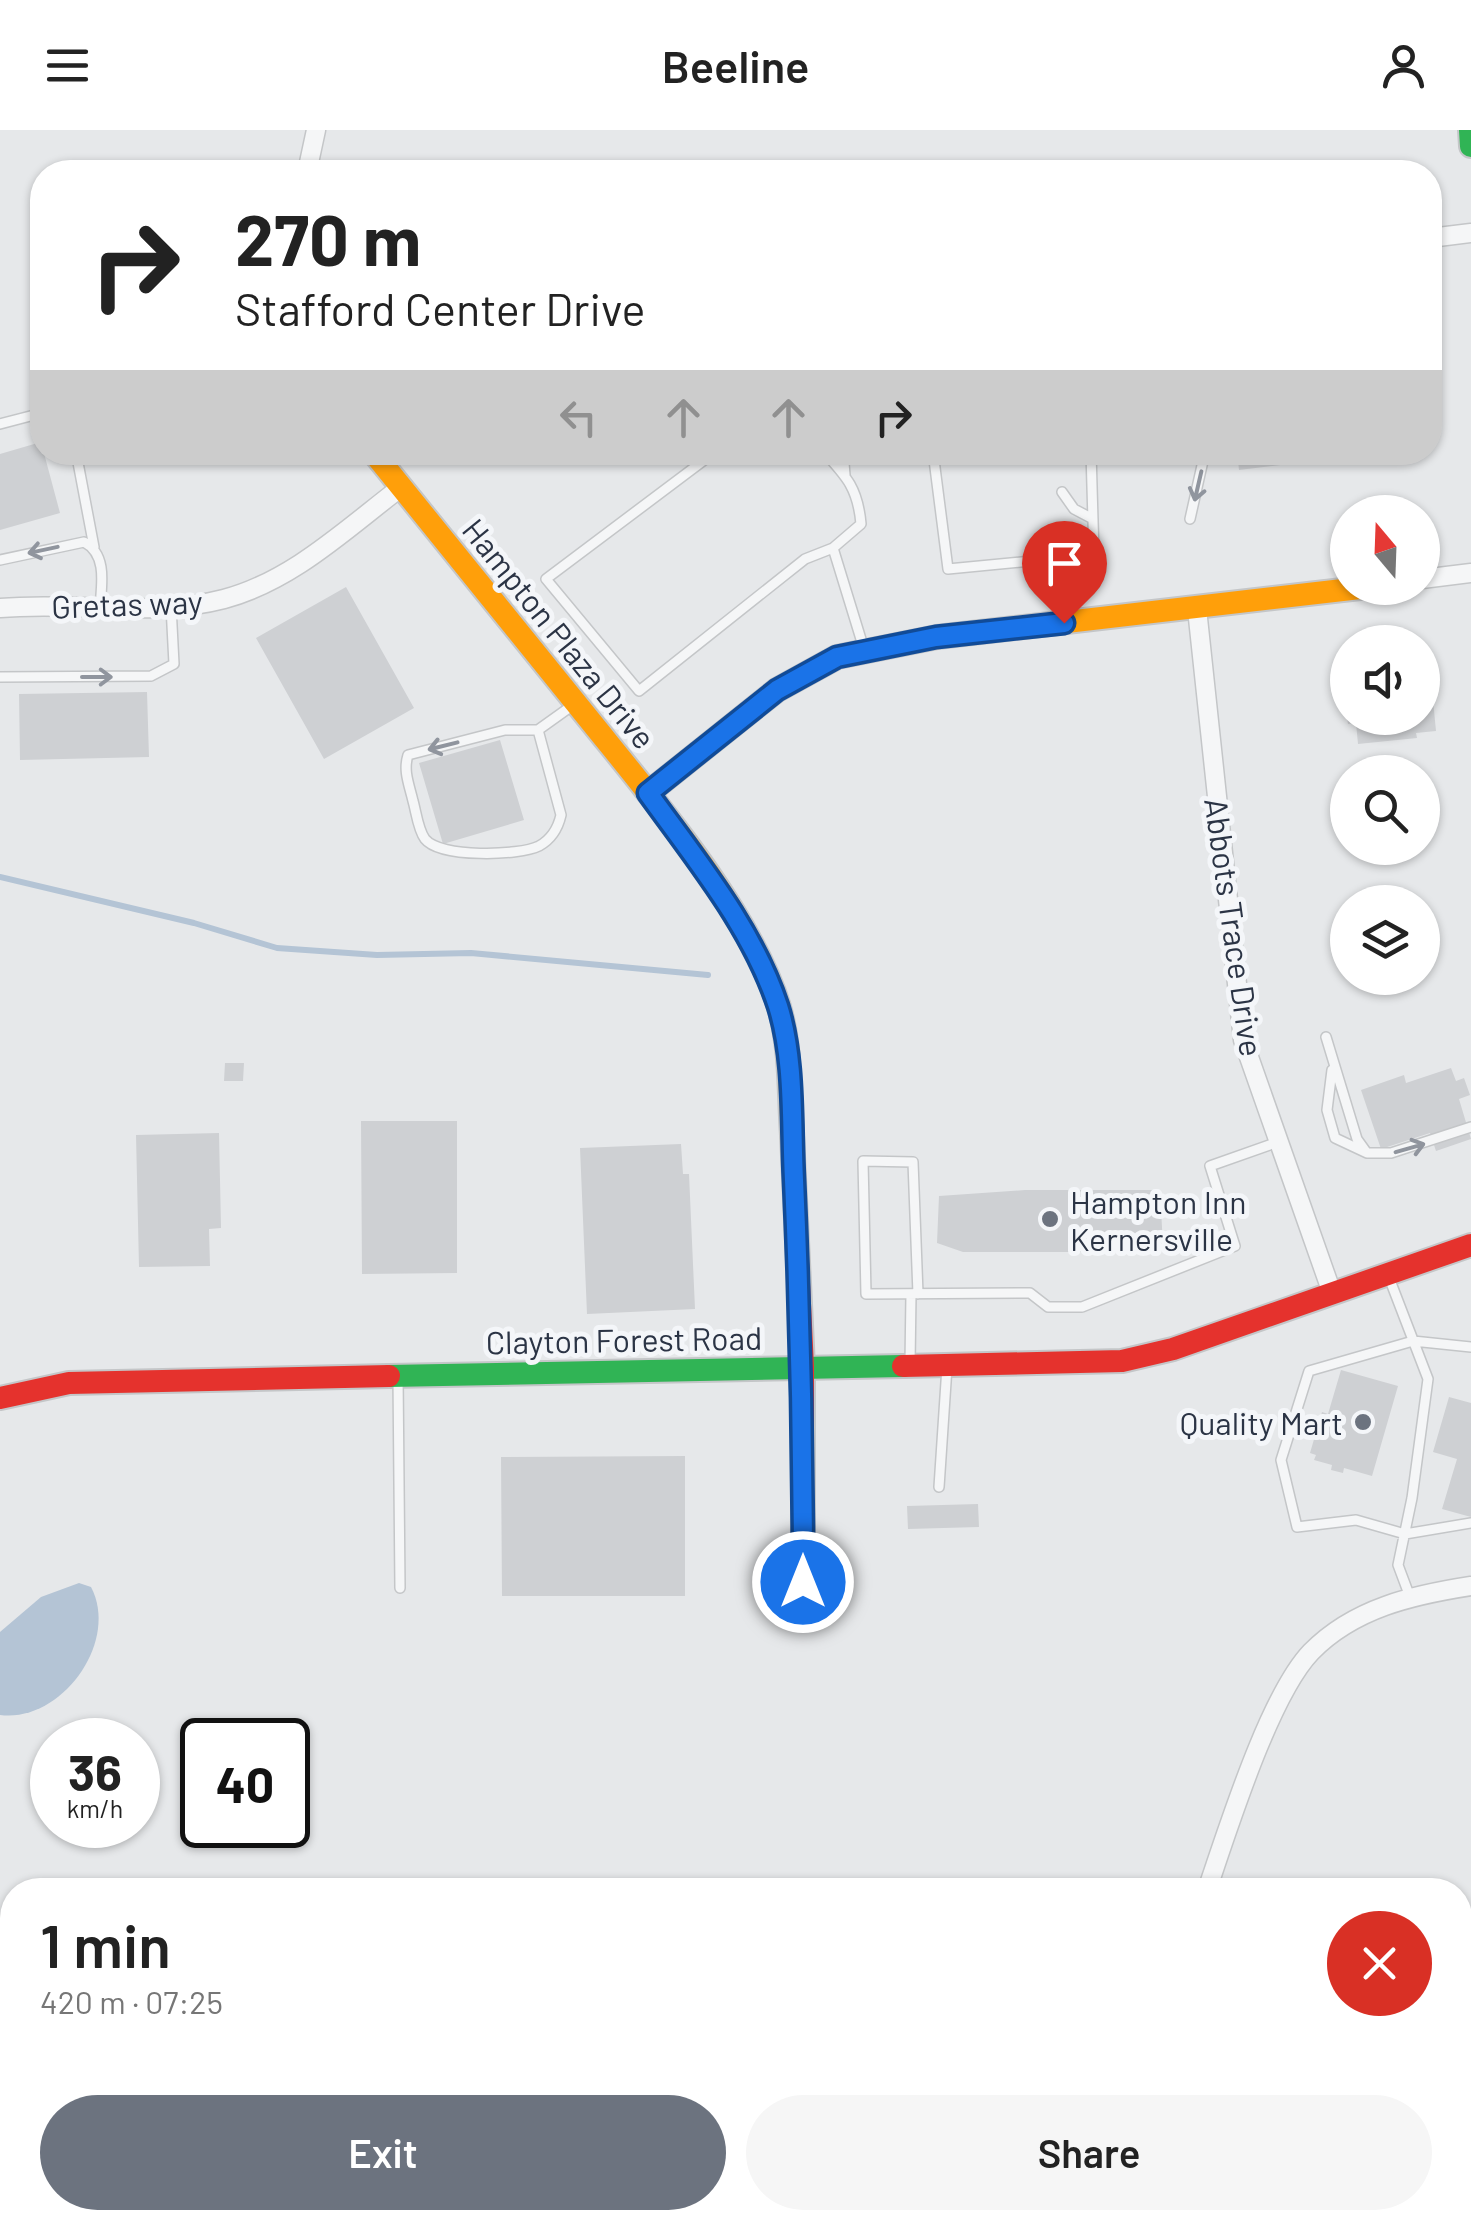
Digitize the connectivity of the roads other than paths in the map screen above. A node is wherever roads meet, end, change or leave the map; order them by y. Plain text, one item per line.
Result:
1 (316, 130) edge
2 (1470, 130) edge
3 (1471, 146) edge
4 (309, 160) edge
5 (1471, 233) edge
6 (1442, 237) edge
7 (30, 416) edge
8 (0, 424) edge
9 (78, 465) edge
10 (383, 465) edge
11 (698, 465) edge
12 (835, 465) edge
13 (844, 465) edge
14 (936, 465) edge
15 (1091, 465) edge
16 (1203, 465) edge
17 (845, 476) junction
18 (400, 488) junction
19 (1062, 492) dead end
20 (1190, 518) dead end
21 (1092, 519) junction
22 (94, 548) junction
23 (833, 548) junction
24 (1057, 559) junction
25 (0, 560) edge
26 (1471, 573) edge
27 (1440, 577) edge
28 (1330, 592) edge
29 (100, 606) junction
30 (171, 606) junction
31 (0, 608) edge
32 (1197, 609) junction
33 (1064, 623) junction
34 (864, 652) junction
35 (0, 677) edge
36 (575, 703) junction
37 (538, 730) junction
38 (648, 793) junction
39 (1326, 1037) dead end
40 (1333, 1062) junction
41 (1471, 1127) edge
42 (1278, 1142) junction
43 (1368, 1153) junction
44 (1471, 1245) edge
45 (1388, 1275) junction
46 (1332, 1293) junction
47 (915, 1294) junction
48 (1413, 1341) junction
49 (1471, 1347) edge
50 (803, 1367) junction
51 (910, 1367) junction
52 (947, 1367) junction
53 (398, 1376) junction
54 (0, 1398) edge
55 (939, 1486) dead end
56 (1471, 1523) edge
57 (1405, 1534) junction
58 (1471, 1586) edge
59 (400, 1588) dead end
60 (1410, 1597) junction
61 (802, 1612) dead end
62 (1211, 1878) edge

1 - 4 street
2 - 3 main road
5 - 6 street
7 - 8 lane
9 - 22 lane
10 - 18 main road, Hampton Plaza Drive
11 - 23 lane
12 - 17 lane
13 - 17 lane
14 - 24 lane
15 - 21 lane
16 -> 20 lane
17 - 23 lane
18 - 30 street, Gretas way
18 - 36 main road, Hampton Plaza Drive
19 - 21 lane
21 - 24 lane
22 -> 25 lane
22 - 29 lane
23 - 34 lane
24 - 33 lane
26 - 27 street
28 - 32 main road
29 - 30 street, Gretas way
29 - 31 street, Gretas way
35 -> 30 lane
32 - 33 main road
32 - 42 street, Abbots Trace Drive
33 - 34 main road
34 - 38 main road
36 - 37 lane
36 - 38 main road, Hampton Plaza Drive
37 -> 37 lane
38 - 50 main road, Hampton Plaza Drive
39 - 40 lane
40 - 43 lane
40 - 43 lane
43 -> 41 lane
42 - 46 street, Abbots Trace Drive
42 - 47 lane
44 - 45 main road, Clayton Forest Road
45 - 46 main road, Clayton Forest Road
45 - 48 lane
46 - 52 main road, Clayton Forest Road
47 - 47 lane
47 - 51 lane
48 - 49 lane
48 - 57 lane
48 - 57 lane
50 - 51 main road, Clayton Forest Road
50 - 53 main road, Clayton Forest Road
50 - 61 main road, Hampton Plaza Drive
51 - 52 main road, Clayton Forest Road
52 - 55 lane
53 - 54 main road, Clayton Forest Road
53 - 59 lane
56 - 57 lane
57 - 60 lane
58 - 60 street
60 - 62 street

